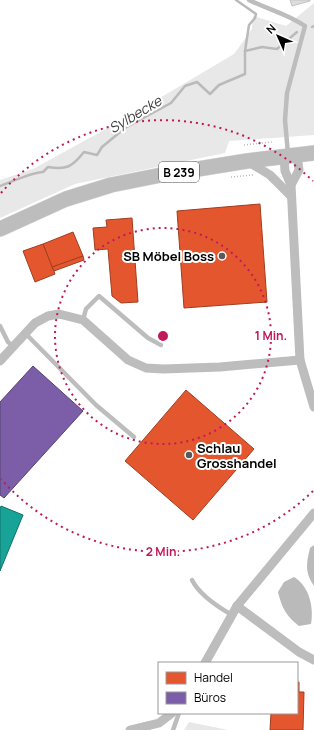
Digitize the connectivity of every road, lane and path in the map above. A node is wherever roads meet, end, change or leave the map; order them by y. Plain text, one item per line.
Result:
1 (248, 0) edge
2 (272, 142) dead end
3 (244, 145) dead end
4 (314, 153) edge
5 (290, 156) junction
6 (246, 161) junction
7 (257, 176) dead end
8 (225, 177) dead end
9 (291, 185) junction
10 (291, 196) junction
11 (0, 229) edge
12 (83, 320) junction
13 (0, 326) edge
14 (25, 333) junction
15 (13, 346) junction
16 (161, 346) dead end
17 (300, 360) junction
18 (0, 361) edge
19 (314, 407) edge
20 (134, 437) dead end
21 (314, 513) edge
22 (192, 580) dead end
23 (237, 606) junction
24 (232, 615) junction
25 (314, 660) edge
26 (206, 662) edge
27 (171, 714) edge
28 (179, 714) edge
29 (130, 730) edge
30 (173, 730) edge

1 - 5 lane
2 - 3 path
4 - 5 main road, B 239
5 - 6 main road, B 239
5 - 9 street
5 - 9 street
6 - 10 street
6 - 11 main road, B 239
7 - 8 path
9 - 10 street
10 - 17 street
12 - 14 street
12 - 16 lane
12 - 17 street
13 - 15 lane
14 - 15 street
14 - 20 lane
15 - 18 street
17 - 19 street
21 - 23 street
22 - 24 lane
23 - 24 street
23 - 25 street
24 - 26 street
27 - 29 street
28 - 30 lane

